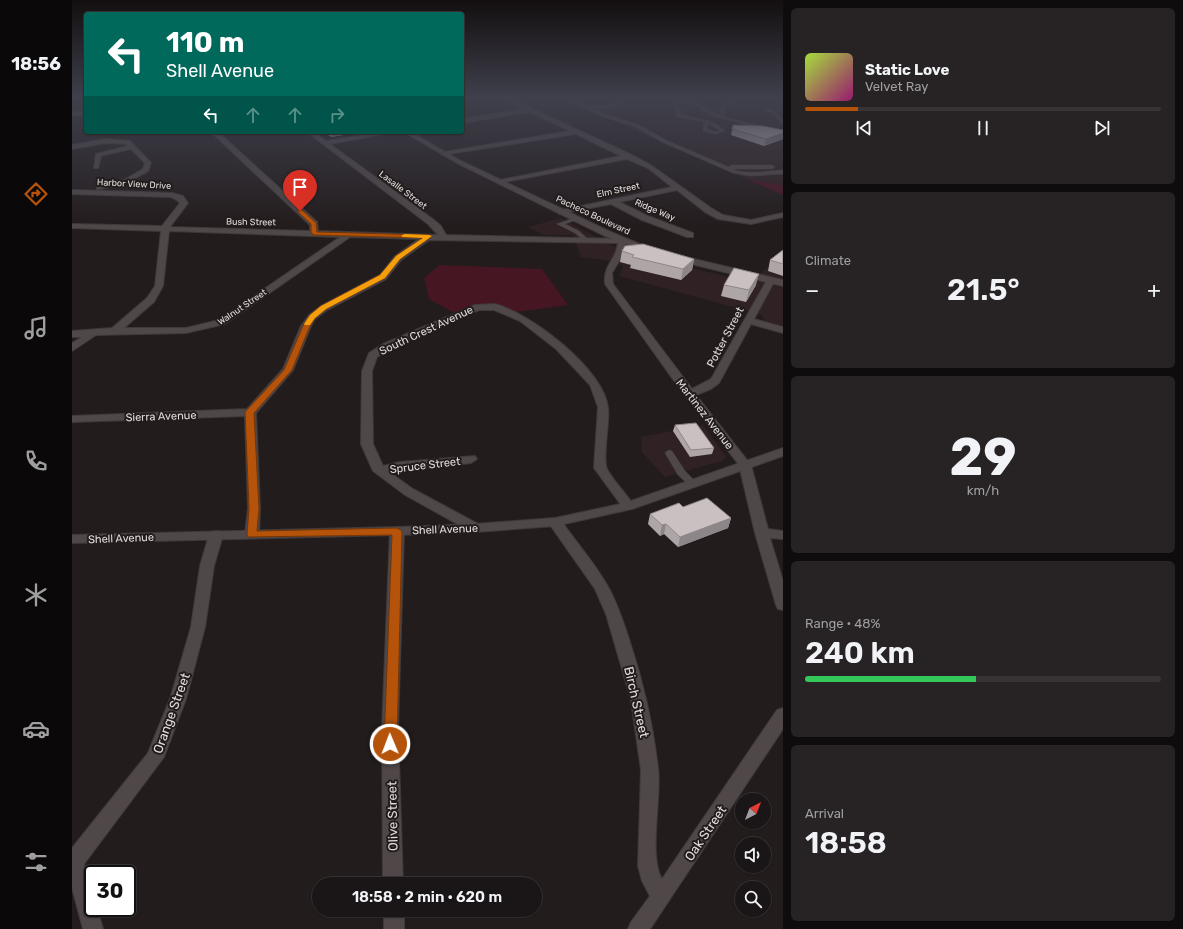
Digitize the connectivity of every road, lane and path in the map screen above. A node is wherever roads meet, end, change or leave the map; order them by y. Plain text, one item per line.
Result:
1 (223, 140) edge
2 (321, 140) edge
3 (340, 140) edge
4 (421, 140) edge
5 (527, 140) edge
6 (595, 140) edge
7 (663, 140) edge
8 (324, 143) junction
9 (72, 147) edge
10 (134, 147) junction
11 (444, 154) junction
12 (630, 156) junction
13 (96, 167) dead end
14 (723, 167) junction
15 (783, 167) edge
16 (783, 172) edge
17 (499, 182) junction
18 (678, 188) junction
19 (72, 192) edge
20 (85, 192) junction
21 (612, 202) junction
22 (562, 212) junction
23 (783, 215) edge
24 (576, 219) junction
25 (311, 221) junction
26 (431, 222) junction
27 (72, 226) edge
28 (166, 230) junction
29 (294, 233) junction
30 (314, 233) junction
31 (348, 234) junction
32 (690, 235) dead end
33 (413, 236) junction
34 (429, 236) junction
35 (443, 237) junction
36 (587, 241) junction
37 (622, 241) junction
38 (771, 280) junction
39 (783, 283) edge
40 (748, 320) junction
41 (783, 330) edge
42 (115, 331) junction
43 (72, 334) edge
44 (92, 334) junction
45 (72, 348) edge
46 (690, 394) junction
47 (250, 412) junction
48 (72, 419) edge
49 (783, 452) edge
50 (669, 453) dead end
51 (471, 459) dead end
52 (745, 465) junction
53 (379, 471) junction
54 (693, 484) junction
55 (628, 506) junction
56 (555, 522) junction
57 (475, 528) junction
58 (397, 531) junction
59 (762, 533) junction
60 (252, 534) junction
61 (783, 534) edge
62 (216, 535) junction
63 (72, 540) edge
64 (783, 605) edge
65 (783, 715) edge
66 (73, 861) edge
67 (393, 877) edge
68 (662, 896) junction
69 (394, 917) edge
70 (93, 929) edge
71 (394, 929) edge
72 (638, 929) edge

1 - 25 street
2 - 8 street, Lasalle Street
3 - 8 street
4 - 11 street, Pacheco Boulevard
5 - 11 street
6 - 12 street
7 - 14 lane
8 - 26 street, Lasalle Street
9 - 10 street
10 - 13 street
10 - 20 street
11 - 17 street, Pacheco Boulevard
12 - 17 street
12 - 18 street
14 - 15 lane
14 - 16 lane
17 - 22 street, Pacheco Boulevard
18 - 21 street, Elm Street
18 - 23 street
19 - 20 street, Harbor View Drive
20 - 28 street, Harbor View Drive
21 - 22 street, Elm Street
21 - 32 street, Ridge Way
22 - 24 street, Pacheco Boulevard
24 - 36 lane
24 - 37 street, Pacheco Boulevard
25 - 29 street
25 - 30 street
26 - 33 street
26 - 35 street, Lasalle Street
27 - 28 street, Bush Street
28 - 29 street, Bush Street
28 - 42 street
29 - 30 street, Bush Street
30 - 31 street, Bush Street
31 - 33 street, Bush Street
31 - 42 street, Walnut Street
33 - 34 street, Bush Street
34 - 35 street, Bush Street
34 - 47 street
35 - 36 street, Bush Street
36 - 37 street, Bush Street
37 - 38 street, Pacheco Boulevard
37 - 46 street, Martinez Avenue
38 - 39 street, Pacheco Boulevard
38 - 40 street, Potter Street
40 - 41 street
40 - 46 street, Potter Street
42 - 44 street, Walnut Street
43 - 44 street, Walnut Street
44 - 45 street
46 - 52 street, Martinez Avenue
47 - 48 street, Sierra Avenue
47 - 60 street
49 - 52 street, Shell Avenue
50 - 54 lane
51 - 53 street, Spruce Street
52 - 54 street, Shell Avenue
52 - 59 street, Martinez Avenue
53 - 55 street, South Crest Avenue
53 - 57 street
54 - 55 street, Shell Avenue
55 - 56 street, Shell Avenue
56 - 57 street, Shell Avenue
56 - 68 street, Birch Street
57 - 58 street, Shell Avenue
58 - 60 street, Shell Avenue
58 - 67 street, Olive Street
59 - 61 street
59 - 64 street, Martinez Avenue
60 - 62 street, Shell Avenue
62 - 63 street, Shell Avenue
62 - 66 street, Orange Street
65 - 68 street, Oak Street
66 - 70 street
68 - 72 street, Oak Street
69 - 71 street

